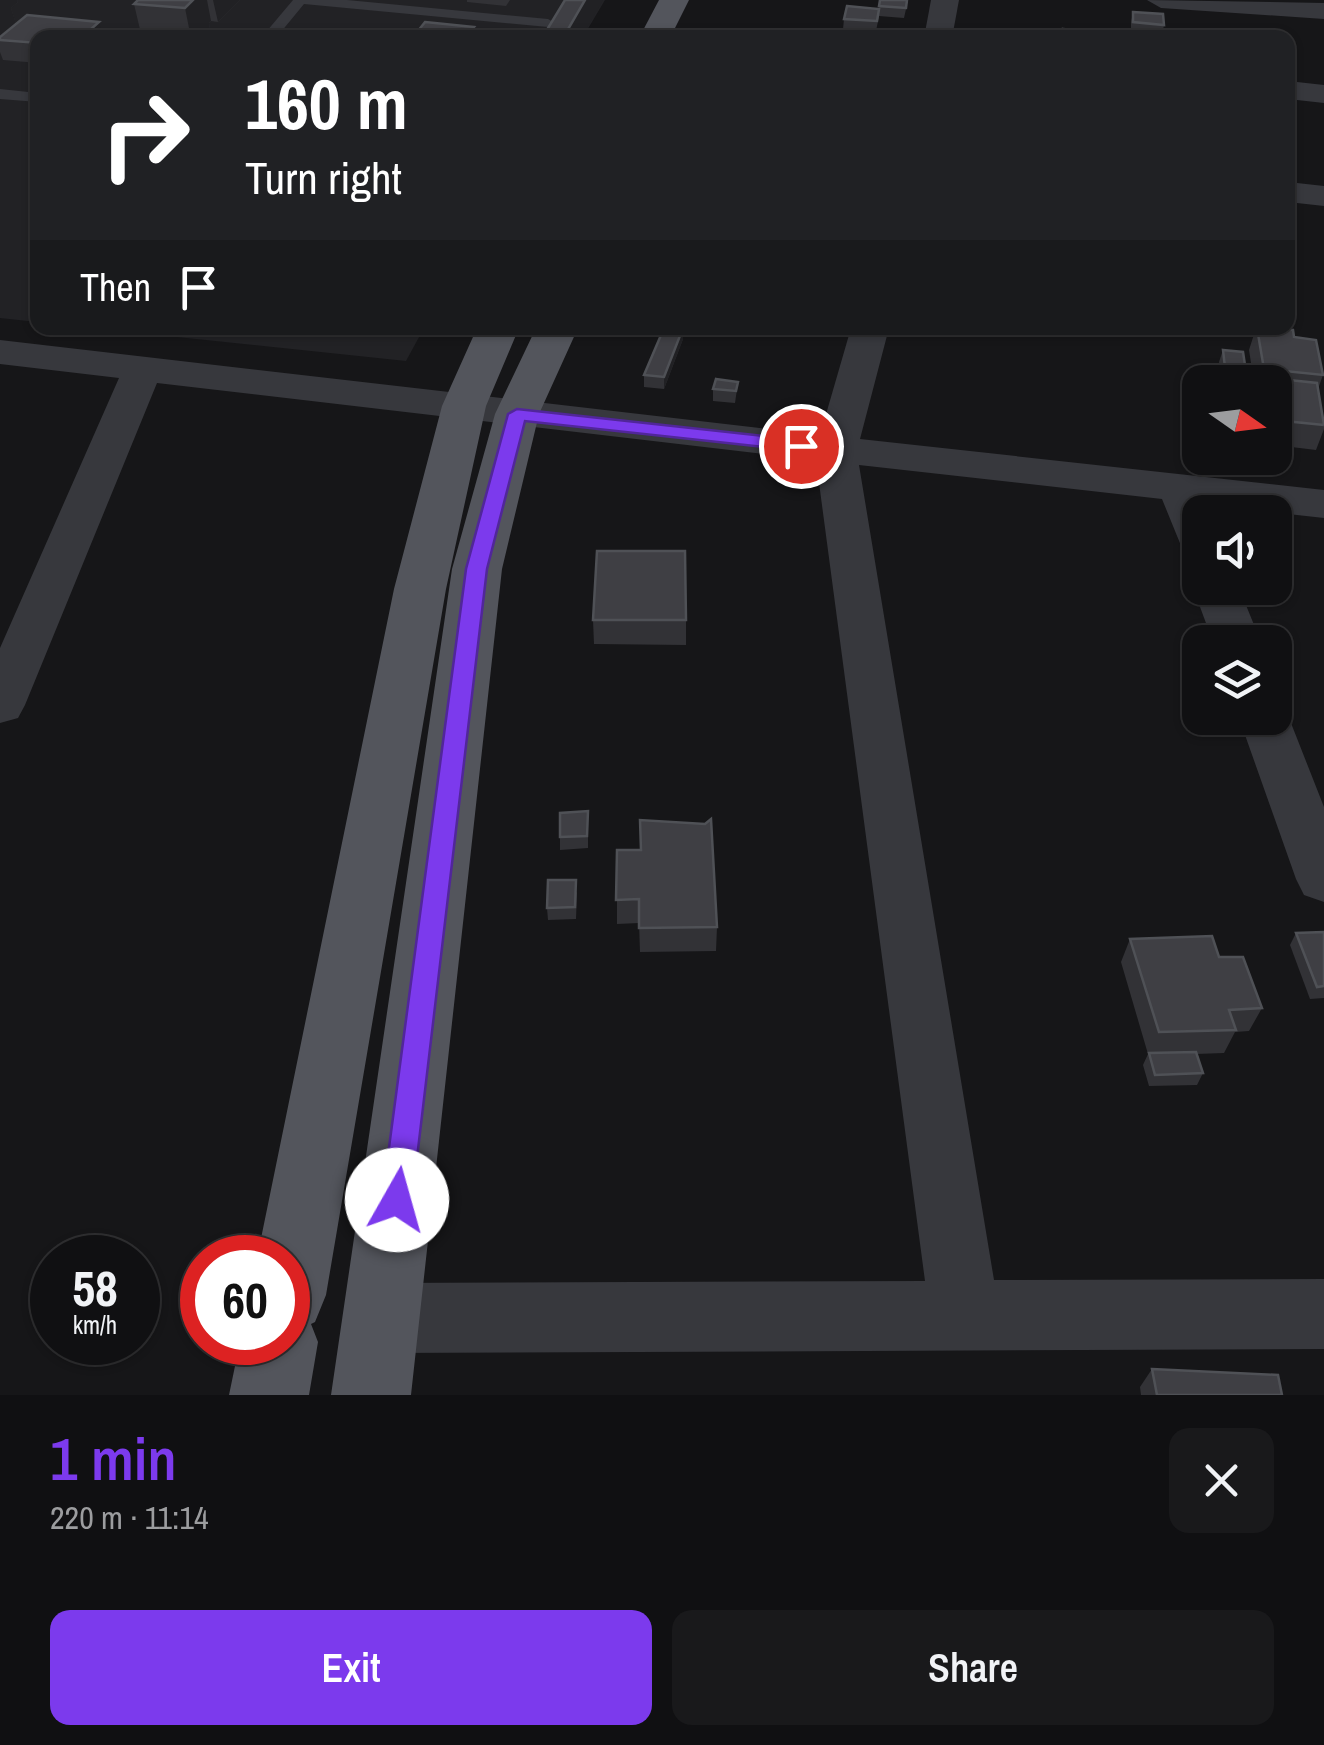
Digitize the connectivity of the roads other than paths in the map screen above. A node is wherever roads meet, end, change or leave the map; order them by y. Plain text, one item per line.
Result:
1 (302, 0) edge
2 (674, 0) edge
3 (945, 0) edge
4 (1161, 0) edge
5 (1286, 4) edge
6 (1324, 11) edge
7 (548, 22) edge
8 (275, 30) edge
9 (658, 30) edge
10 (939, 30) edge
11 (1295, 91) edge
12 (0, 94) edge
13 (1324, 94) edge
14 (30, 97) edge
15 (1295, 193) edge
16 (1324, 196) edge
17 (497, 335) edge
18 (551, 335) edge
19 (868, 335) edge
20 (0, 352) edge
21 (143, 368) junction
22 (491, 410) junction
23 (836, 450) junction
24 (1180, 488) junction
25 (1182, 495) edge
26 (1324, 504) edge
27 (0, 704) edge
28 (1270, 735) edge
29 (1324, 879) edge
30 (299, 1235) edge
31 (1324, 1314) edge
32 (965, 1316) junction
33 (382, 1318) junction
34 (275, 1365) edge
35 (269, 1395) edge
36 (371, 1395) edge

1 - 7 lane
1 - 8 lane
2 - 9 main road
3 - 10 street
4 - 5 street
5 - 6 street
11 - 13 street
12 - 14 lane
15 - 16 street
17 - 22 main road
18 - 22 main road
19 - 23 street
20 - 21 street
21 - 22 street
21 - 27 street
22 - 23 street
22 - 30 main road
22 - 33 main road
23 - 24 street
23 - 32 street
24 - 25 street
24 - 26 street
28 - 29 street
31 - 32 street
32 - 33 street
33 - 36 main road
34 - 35 main road

